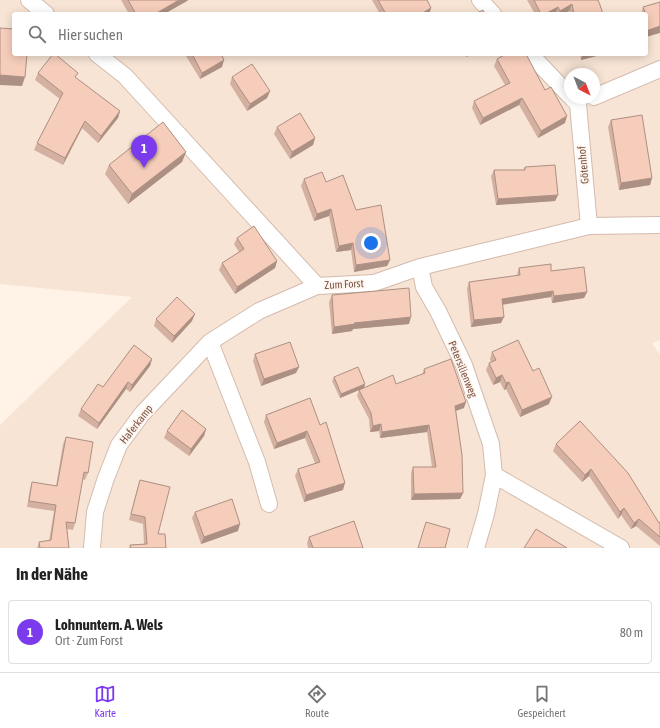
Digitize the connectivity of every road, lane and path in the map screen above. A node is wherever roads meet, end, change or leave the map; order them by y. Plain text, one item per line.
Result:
1 (28, 0) edge
2 (480, 0) edge
3 (43, 12) edge
4 (491, 12) edge
5 (100, 56) edge
6 (532, 56) edge
7 (660, 69) edge
8 (564, 90) edge
9 (600, 95) edge
10 (574, 104) edge
11 (660, 225) edge
12 (589, 226) junction
13 (420, 267) junction
14 (317, 286) junction
15 (210, 342) junction
16 (494, 475) junction
17 (269, 504) dead end
18 (92, 548) edge
19 (476, 548) edge
20 (621, 548) edge

1 - 3 street
2 - 4 street
5 - 14 street, Zum Forst
6 - 8 street
7 - 9 street
10 - 12 street, Götenhof
11 - 12 street, Zum Forst
12 - 13 street, Zum Forst
13 - 14 street, Zum Forst
13 - 16 street, Petersilienweg
14 - 15 street, Haferkamp
15 - 17 street
15 - 18 street, Haferkamp
16 - 19 street, Petersilienweg
16 - 20 street

